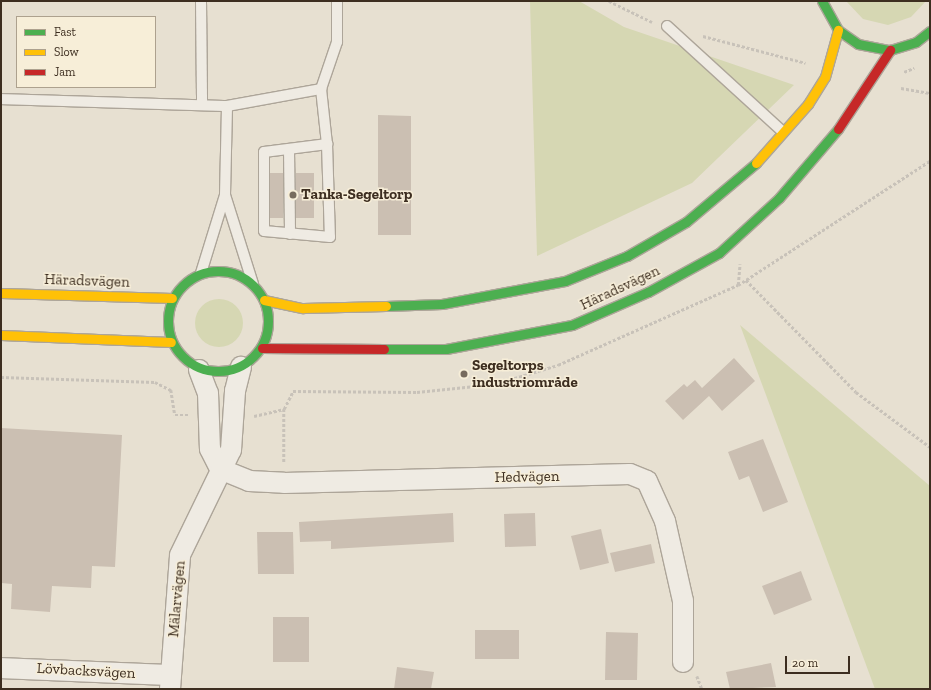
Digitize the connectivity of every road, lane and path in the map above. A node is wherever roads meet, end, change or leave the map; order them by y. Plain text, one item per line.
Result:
1 (201, 1) edge
2 (337, 1) edge
3 (609, 1) edge
4 (822, 1) edge
5 (667, 26) joint
6 (838, 30) junction
7 (930, 31) edge
8 (698, 34) dead end
9 (890, 50) junction
10 (812, 65) dead end
11 (901, 88) dead end
12 (321, 89) junction
13 (930, 93) edge
14 (1, 99) edge
15 (202, 105) junction
16 (227, 106) junction
17 (783, 132) junction
18 (327, 144) junction
19 (288, 149) junction
20 (930, 161) edge
21 (225, 195) junction
22 (290, 234) junction
23 (201, 273) junction
24 (746, 280) junction
25 (253, 284) junction
26 (1, 293) edge
27 (172, 298) junction
28 (264, 300) junction
29 (1, 335) edge
30 (171, 342) junction
31 (262, 348) junction
32 (241, 366) junction
33 (199, 370) junction
34 (1, 377) edge
35 (284, 409) junction
36 (210, 416) junction
37 (235, 416) junction
38 (930, 448) edge
39 (220, 469) junction
40 (284, 483) junction
41 (683, 662) dead end
42 (1, 668) edge
43 (170, 682) edge

1 - 15 lane
2 - 12 lane
3 - 5 path
4 - 6 main road
5 - 17 lane
6 - 9 main road
6 - 17 main road, Häradsvägen
7 - 9 main road
8 - 10 path
9 - 31 main road, Häradsvägen
11 - 13 path
12 - 16 lane
12 - 18 lane
14 - 15 lane
15 - 16 lane
16 - 21 lane
17 - 28 main road, Häradsvägen
18 - 19 lane
18 - 22 lane
19 - 22 lane
19 - 22 lane
20 - 24 path
21 - 23 lane
21 - 25 lane
23 - 25 main road
23 - 27 main road
24 - 35 path
24 - 38 path
25 - 28 main road
26 - 27 main road, Häradsvägen
27 - 30 main road
28 - 31 main road
29 - 30 main road
30 - 33 main road
31 - 32 main road
32 - 33 main road
32 - 37 street, Mälarvägen
33 - 36 street
34 - 36 path
35 - 37 path
35 - 40 path
36 - 39 street
37 - 39 street, Mälarvägen
39 - 40 street, Hedvägen
39 - 43 street, Mälarvägen
40 - 41 street, Hedvägen
42 - 43 street, Lövbacksvägen

